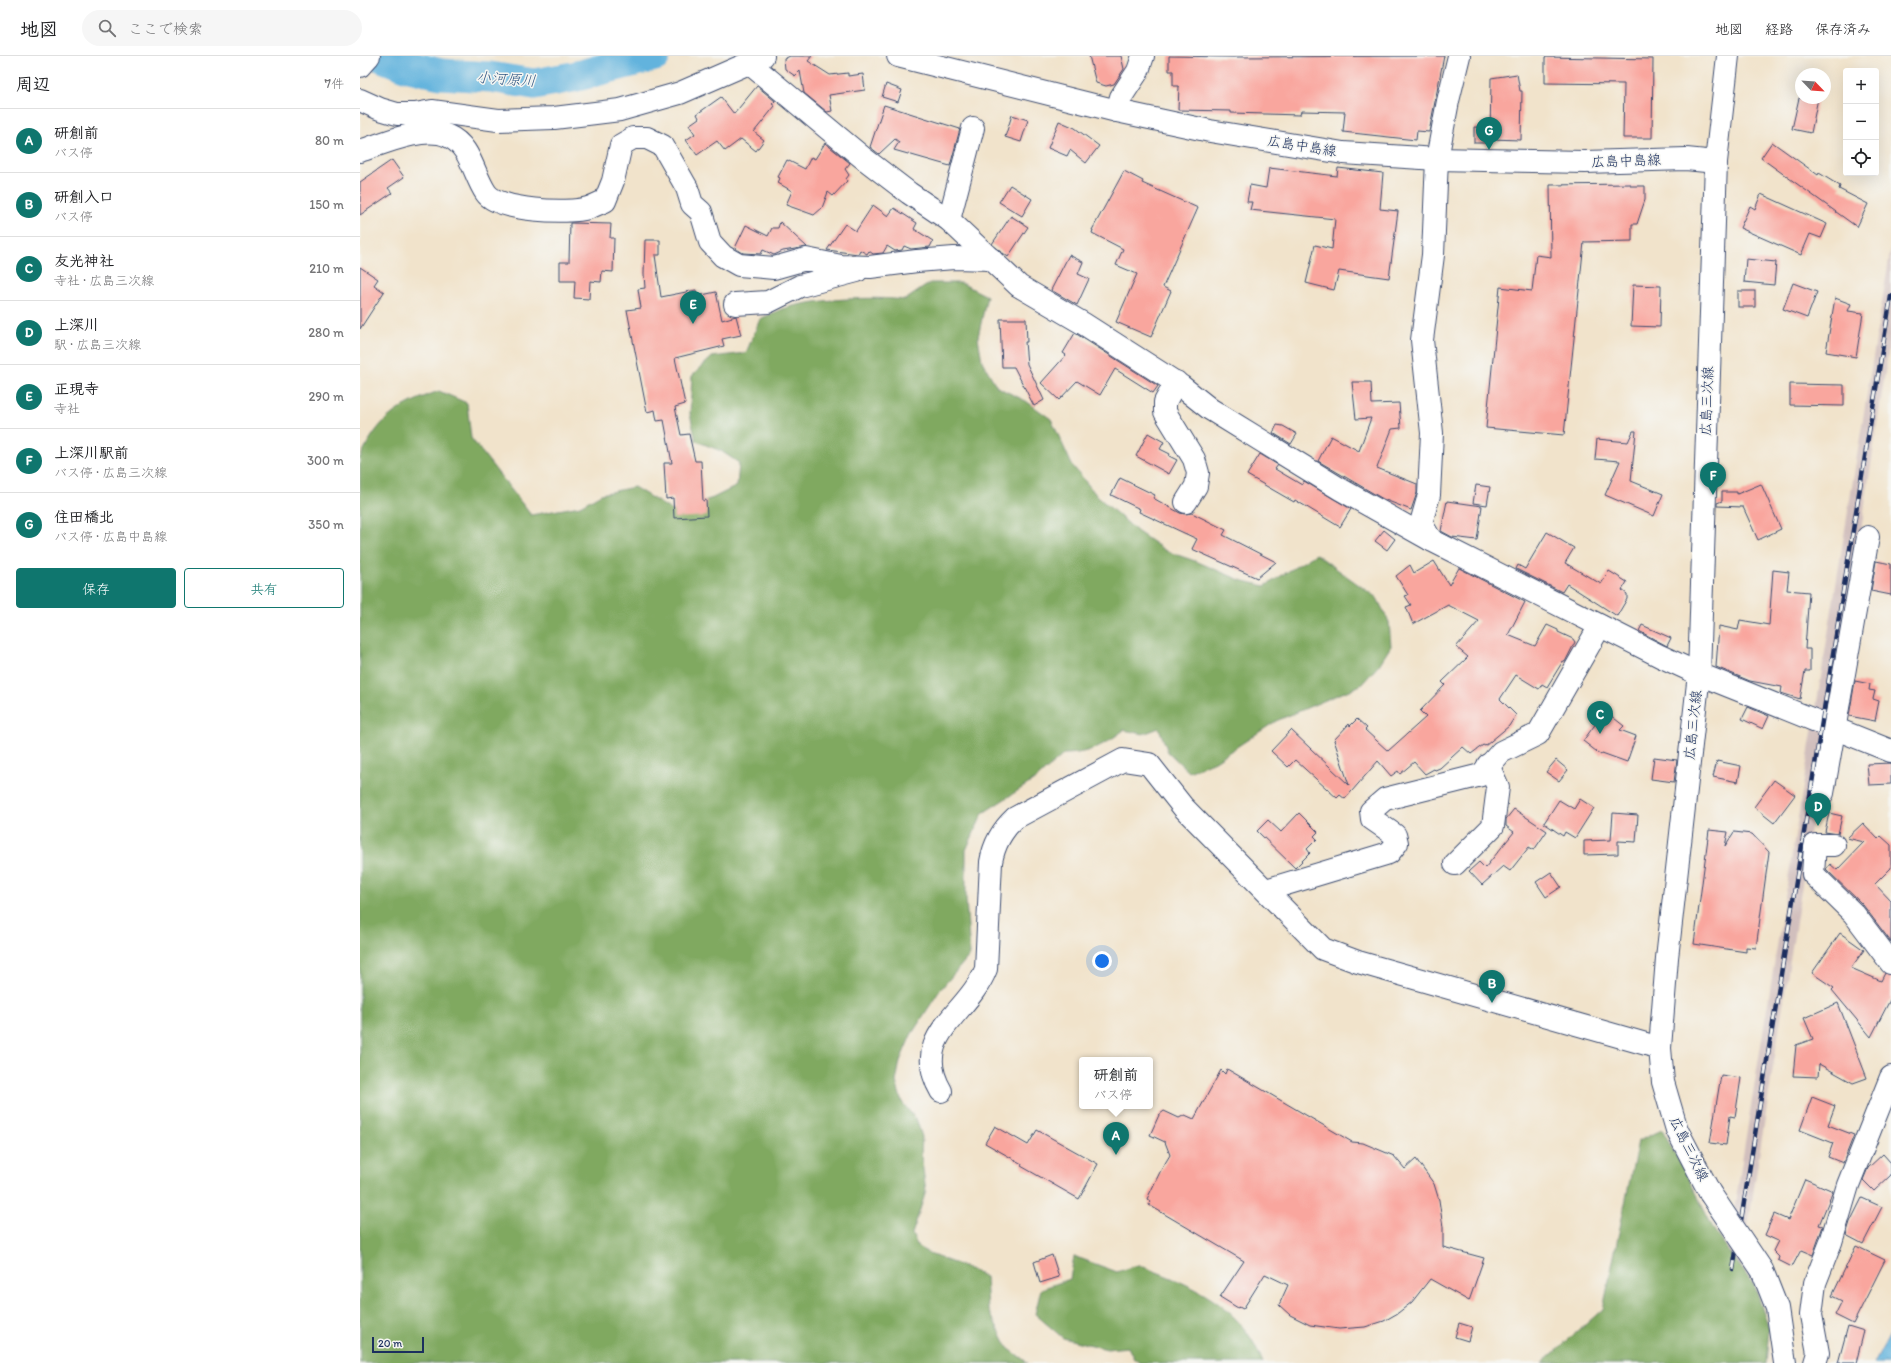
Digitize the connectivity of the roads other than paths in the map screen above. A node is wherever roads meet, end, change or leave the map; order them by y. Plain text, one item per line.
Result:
1 (369, 56) edge
2 (898, 56) edge
3 (1143, 56) edge
4 (1459, 56) edge
5 (1728, 56) edge
6 (756, 60) edge
7 (360, 66) edge
8 (360, 100) edge
9 (620, 110) junction
10 (1117, 111) junction
11 (973, 128) dead end
12 (620, 145) junction
13 (360, 151) edge
14 (1437, 159) junction
15 (1716, 162) junction
16 (949, 220) junction
17 (991, 259) junction
18 (886, 264) junction
19 (735, 304) dead end
20 (1176, 382) junction
21 (1186, 502) dead end
22 (1868, 536) dead end
23 (1430, 540) junction
24 (1600, 626) junction
25 (1698, 674) junction
26 (1835, 729) junction
27 (1891, 751) edge
28 (1488, 766) junction
29 (1823, 793) dead end
30 (1398, 843) junction
31 (1834, 844) dead end
32 (1346, 851) dead end
33 (1455, 864) dead end
34 (1266, 890) junction
35 (1891, 963) edge
36 (1660, 1048) junction
37 (1891, 1077) edge
38 (941, 1091) dead end
39 (1785, 1363) edge
40 (1815, 1363) edge

1 - 7 street
2 - 10 street, 広島中島線
3 - 10 street
4 - 14 street
5 - 15 street, 広島三次線
6 - 9 street
6 - 16 street
8 - 9 street
9 - 12 street
10 - 14 street, 広島中島線
11 - 16 street
12 - 13 street
12 - 18 street
14 - 15 street, 広島中島線
14 - 23 street
15 - 25 street, 広島三次線
16 - 17 street
17 - 18 street
17 - 20 street
18 - 19 street
20 - 21 street
20 - 23 street
22 - 26 street
23 - 24 street
24 - 25 street
24 - 28 street
25 - 26 street
25 - 36 street, 広島三次線
26 - 27 street
26 - 29 street
28 - 30 street
28 - 33 street
30 - 32 street
30 - 34 street
31 - 35 street
34 - 36 street
34 - 38 street
36 - 39 street, 広島三次線, bridge
37 - 40 street

